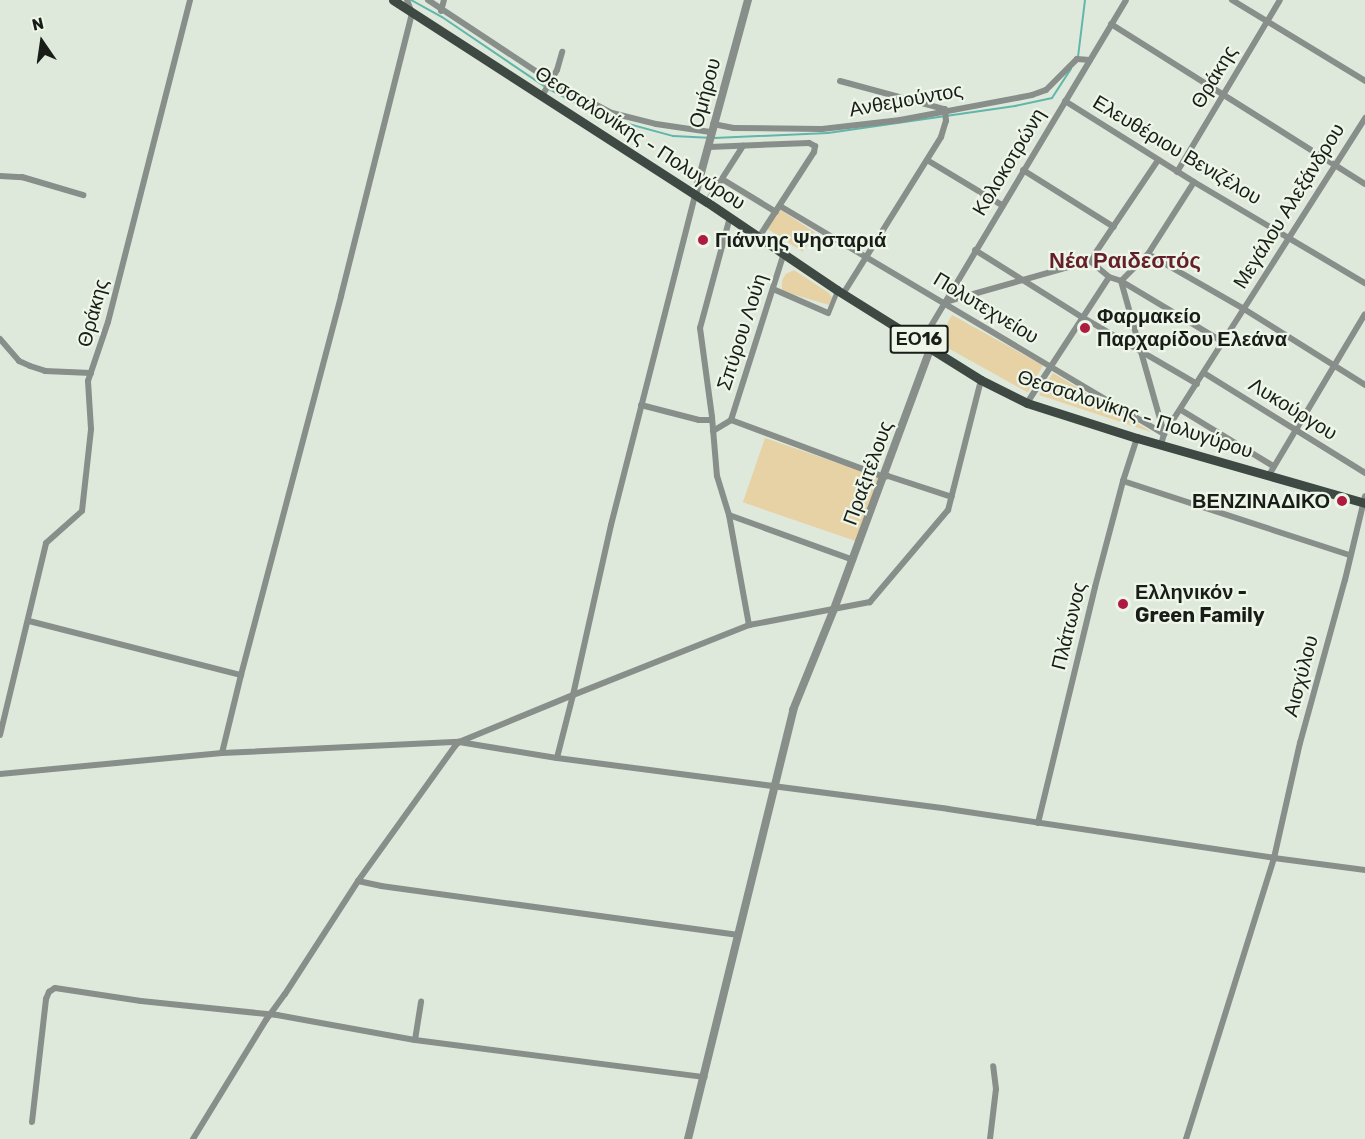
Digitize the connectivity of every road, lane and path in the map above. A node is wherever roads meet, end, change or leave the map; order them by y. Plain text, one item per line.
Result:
1 (190, 0) edge
2 (393, 0) edge
3 (407, 0) edge
4 (428, 0) edge
5 (444, 0) edge
6 (748, 0) edge
7 (1126, 0) edge
8 (1232, 0) edge
9 (1280, 0) edge
10 (441, 11) junction
11 (412, 13) junction
12 (1267, 22) junction
13 (1111, 24) junction
14 (562, 52) dead end
15 (1090, 60) junction
16 (551, 81) junction
17 (840, 81) dead end
18 (1365, 81) edge
19 (542, 96) junction
20 (1222, 96) junction
21 (1065, 101) junction
22 (945, 110) junction
23 (1365, 118) edge
24 (712, 128) junction
25 (743, 146) junction
26 (709, 147) junction
27 (927, 160) junction
28 (1158, 160) junction
29 (1335, 165) junction
30 (1023, 170) junction
31 (1177, 172) junction
32 (0, 176) edge
33 (722, 179) junction
34 (1194, 182) junction
35 (1365, 184) edge
36 (83, 195) dead end
37 (695, 195) junction
38 (707, 202) junction
39 (1002, 205) junction
40 (778, 209) junction
41 (730, 217) junction
42 (1114, 227) junction
43 (759, 237) junction
44 (1290, 238) junction
45 (975, 250) junction
46 (784, 253) junction
47 (1148, 254) junction
48 (866, 256) junction
49 (1090, 261) junction
50 (1109, 277) junction
51 (1022, 279) junction
52 (1121, 281) junction
53 (1365, 283) edge
54 (773, 289) junction
55 (840, 292) junction
56 (945, 302) junction
57 (1244, 309) junction
58 (828, 313) joint
59 (1365, 314) edge
60 (1082, 317) junction
61 (0, 339) edge
62 (922, 341) junction
63 (1223, 342) junction
64 (931, 347) junction
65 (1143, 352) junction
66 (1051, 366) junction
67 (1333, 366) junction
68 (91, 373) junction
69 (1204, 373) junction
70 (981, 380) junction
71 (1197, 384) junction
72 (1365, 385) edge
73 (1027, 403) junction
74 (641, 405) junction
75 (1180, 410) junction
76 (712, 420) junction
77 (731, 420) junction
78 (1293, 429) junction
79 (713, 431) junction
80 (1164, 434) junction
81 (1137, 438) junction
82 (1161, 445) junction
83 (1271, 471) junction
84 (1365, 473) edge
85 (884, 477) junction
86 (1123, 481) junction
87 (952, 497) junction
88 (1364, 501) edge
89 (729, 515) junction
90 (1350, 555) junction
91 (853, 560) junction
92 (834, 609) junction
93 (29, 621) junction
94 (749, 625) junction
95 (241, 675) junction
96 (573, 695) junction
97 (0, 735) edge
98 (459, 742) junction
99 (222, 753) junction
100 (557, 758) junction
101 (0, 774) edge
102 (773, 786) junction
103 (1038, 823) junction
104 (1274, 858) junction
105 (1365, 870) edge
106 (358, 880) junction
107 (737, 935) junction
108 (421, 1001) dead end
109 (271, 1014) junction
110 (415, 1040) junction
111 (993, 1066) dead end
112 (705, 1077) junction
113 (32, 1122) dead end
114 (193, 1139) edge
115 (688, 1139) edge
116 (990, 1139) edge
117 (1186, 1139) edge

1 - 68 street, Θράκης
2 - 11 main road, Θεσσαλονίκης - Πολυγύρου / ΕΟ16
3 - 11 street
4 - 10 street, Ανθεμούντος
5 - 10 street
6 - 24 street, Ομήρου
7 - 13 street, Κολοκοτρώνη
8 - 12 street
9 - 12 street, Θράκης
10 - 16 street, Ανθεμούντος
11 - 19 main road, Θεσσαλονίκης - Πολυγύρου / ΕΟ16
11 - 95 street
12 - 18 street
12 - 20 street, Θράκης
13 - 15 street, Κολοκοτρώνη
13 - 20 street
14 - 16 street
15 - 21 street, Κολοκοτρώνη
15 - 22 street, Ανθεμούντος
16 - 19 street
16 - 24 street, Ανθεμούντος
17 - 22 street
19 - 37 main road, Θεσσαλονίκης - Πολυγύρου / ΕΟ16
20 - 29 street
20 - 31 street, Θράκης
21 - 28 street, Ελευθέριου Βενιζέλου
21 - 30 street, Κολοκοτρώνη
22 - 24 street, Ανθεμούντος
22 - 27 street
23 - 29 street, Μεγάλου Αλεξάνδρου
24 - 26 street, Ομήρου
25 - 26 street
25 - 33 street
25 - 40 street
26 - 37 street, Ομήρου
27 - 39 street
27 - 48 street
28 - 31 street, Ελευθέριου Βενιζέλου
28 - 42 street
29 - 35 street
29 - 44 street, Μεγάλου Αλεξάνδρου
30 - 39 street, Κολοκοτρώνη
30 - 42 street
31 - 34 street, Ελευθέριου Βενιζέλου
32 - 36 street
33 - 38 street
33 - 40 street, Πολυτεχνείου
34 - 44 street, Ελευθέριου Βενιζέλου
34 - 47 street
37 - 38 main road, Θεσσαλονίκης - Πολυγύρου / ΕΟ16
37 - 74 street
38 - 41 main road, Θεσσαλονίκης - Πολυγύρου / ΕΟ16
39 - 45 street, Κολοκοτρώνη
40 - 43 street
40 - 48 street, Πολυτεχνείου
41 - 43 main road, Θεσσαλονίκης - Πολυγύρου / ΕΟ16
41 - 76 street
42 - 49 street
43 - 46 main road, Θεσσαλονίκης - Πολυγύρου / ΕΟ16
44 - 53 street, Ελευθέριου Βενιζέλου
44 - 57 street, Μεγάλου Αλεξάνδρου
45 - 51 street
45 - 56 street, Κολοκοτρώνη
46 - 54 street, Σπύρου Λούη
46 - 55 main road, Θεσσαλονίκης - Πολυγύρου / ΕΟ16
47 - 52 street
47 - 57 street
48 - 55 street
48 - 56 street, Πολυτεχνείου
49 - 50 street
49 - 51 street
50 - 52 street
50 - 60 street
51 - 56 street
51 - 60 street
52 - 63 street
52 - 65 street
54 - 58 street
54 - 77 street, Σπύρου Λούη
55 - 58 street
55 - 62 main road, Θεσσαλονίκης - Πολυγύρου / ΕΟ16
56 - 62 street, Κολοκοτρώνη
56 - 66 street, Πολυτεχνείου
57 - 63 street, Μεγάλου Αλεξάνδρου
57 - 67 street
59 - 67 street
60 - 65 street
60 - 66 street
61 - 68 street
62 - 64 main road, Θεσσαλονίκης - Πολυγύρου / ΕΟ16
63 - 69 street, Μεγάλου Αλεξάνδρου
64 - 70 main road, Θεσσαλονίκης - Πολυγύρου / ΕΟ16
64 - 85 street, Πραξιτέλους
65 - 71 street
65 - 80 street
66 - 73 street
66 - 80 street, Πολυτεχνείου
67 - 72 street
67 - 78 street
68 - 93 street, Θράκης
69 - 71 street, Μεγάλου Αλεξάνδρου
69 - 78 street, Λυκούργου
70 - 73 main road, Θεσσαλονίκης - Πολυγύρου / ΕΟ16
70 - 87 street
71 - 75 street, Μεγάλου Αλεξάνδρου
73 - 81 main road, Θεσσαλονίκης - Πολυγύρου / ΕΟ16
74 - 76 street
74 - 96 street
75 - 80 street, Μεγάλου Αλεξάνδρου
75 - 83 street
76 - 79 street
77 - 79 street
77 - 85 street
78 - 83 street
78 - 84 street, Λυκούργου
79 - 89 street
80 - 82 street
81 - 82 main road, Θεσσαλονίκης - Πολυγύρου / ΕΟ16
81 - 86 street, Πλάτωνος
82 - 83 main road, Θεσσαλονίκης - Πολυγύρου / ΕΟ16
83 - 88 main road, Θεσσαλονίκης - Πολυγύρου / ΕΟ16
85 - 87 street
85 - 91 street, Πραξιτέλους
86 - 90 street
86 - 103 street, Πλάτωνος
87 - 92 street
88 - 90 street, Αισχύλου
89 - 91 street
89 - 94 street
90 - 104 street, Αισχύλου
91 - 92 street, Πραξιτέλους
92 - 94 street
92 - 102 street, Πραξιτέλους
93 - 95 street
93 - 97 street, Θράκης
94 - 96 street
95 - 99 street
96 - 98 street
96 - 100 street
98 - 99 street
98 - 100 street
98 - 106 street
99 - 101 street
100 - 102 street
102 - 103 street
102 - 107 street, Πραξιτέλους
103 - 104 street
104 - 105 street
104 - 117 street, Αισχύλου
106 - 107 street
106 - 109 street
107 - 112 street, Πραξιτέλους
108 - 110 street
109 - 110 street
109 - 113 street
109 - 114 street
110 - 112 street
111 - 116 street
112 - 115 street, Πραξιτέλους

